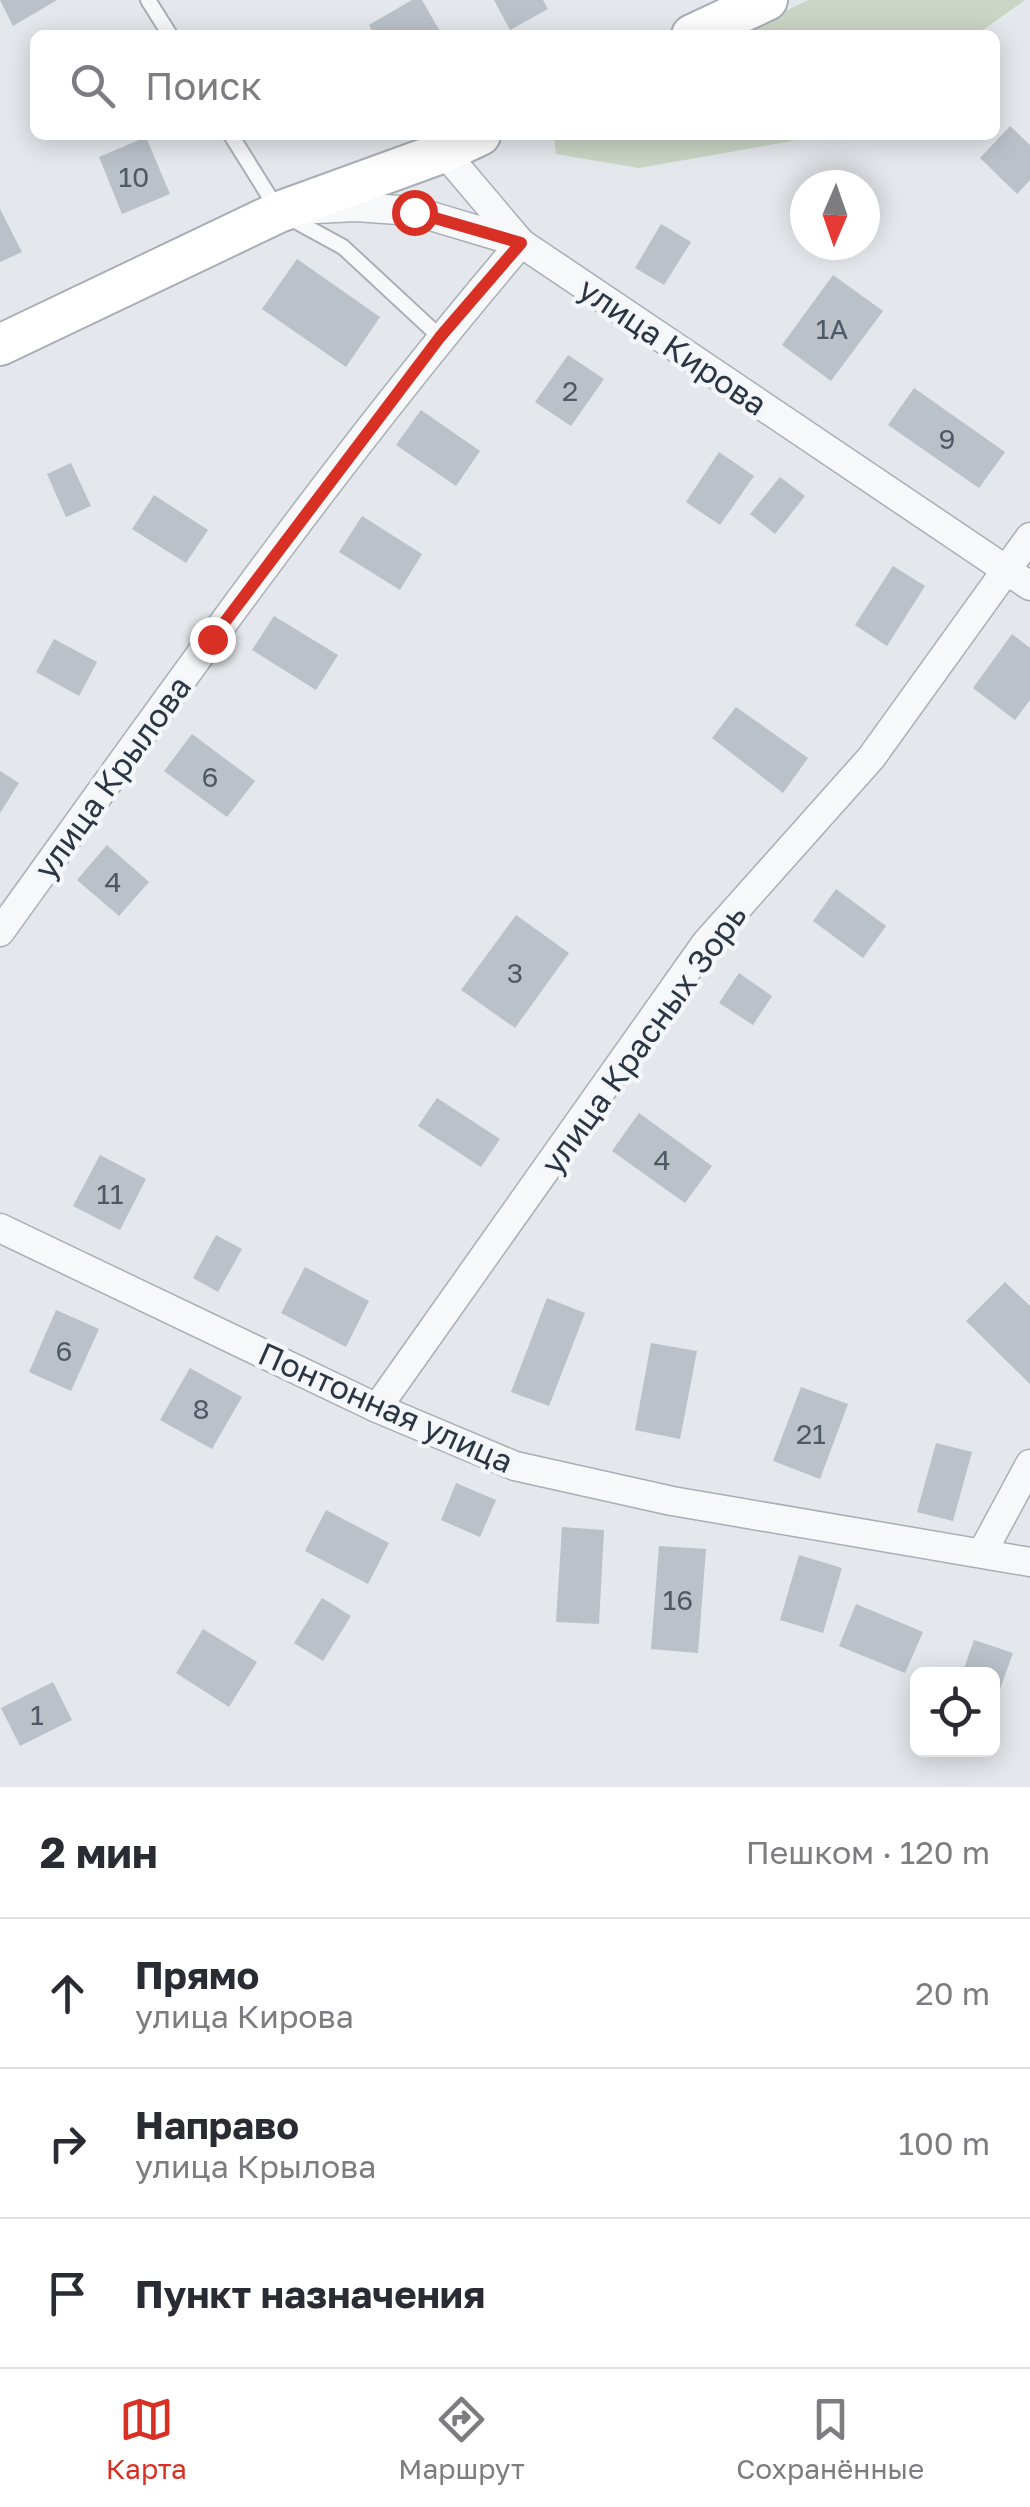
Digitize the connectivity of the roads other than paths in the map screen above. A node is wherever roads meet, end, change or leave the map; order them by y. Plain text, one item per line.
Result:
1 (148, 0) edge
2 (767, 0) edge
3 (167, 30) edge
4 (703, 30) edge
5 (235, 140) edge
6 (469, 140) edge
7 (444, 152) junction
8 (279, 212) junction
9 (521, 243) junction
10 (440, 337) junction
11 (0, 346) edge
12 (1030, 537) edge
13 (1006, 570) junction
14 (1030, 586) edge
15 (0, 932) edge
16 (0, 1228) edge
17 (377, 1408) junction
18 (1030, 1464) edge
19 (982, 1552) junction
20 (1030, 1562) edge

1 - 3 lane
2 - 4 street
5 - 8 lane
6 - 7 street
7 - 8 street
7 - 9 street
8 - 9 street, улица Кирова
8 - 10 lane
8 - 11 street
9 - 10 street, улица Крылова
9 - 13 street, улица Кирова
10 - 15 street, улица Крылова
12 - 13 street, улица Красных Зорь
13 - 14 street, улица Кирова
13 - 17 street, улица Красных Зорь
16 - 17 street, Понтонная улица
17 - 19 street, Понтонная улица
18 - 19 street
19 - 20 street, Понтонная улица

